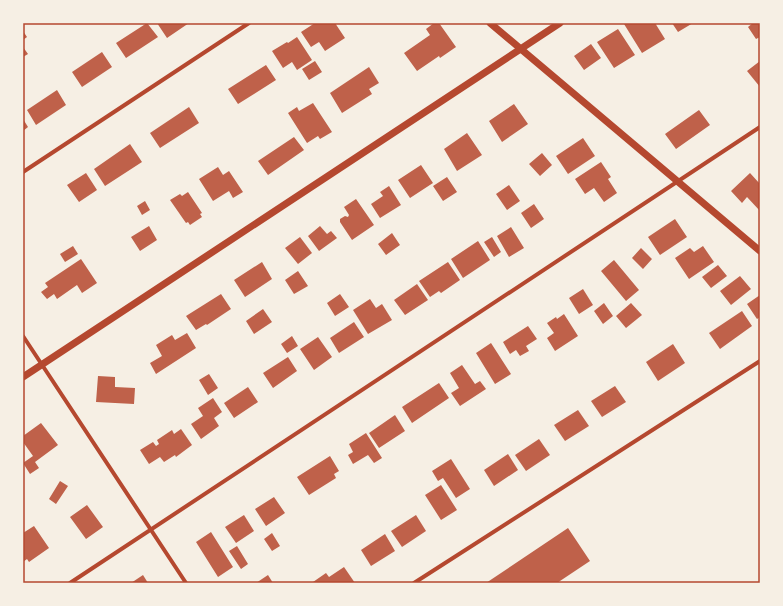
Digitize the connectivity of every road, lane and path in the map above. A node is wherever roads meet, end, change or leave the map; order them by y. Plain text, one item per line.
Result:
1 (249, 23) edge
2 (490, 23) edge
3 (560, 23) edge
4 (521, 48) junction
5 (760, 127) edge
6 (23, 172) edge
7 (679, 182) junction
8 (760, 251) edge
9 (23, 336) edge
10 (760, 360) edge
11 (41, 364) junction
12 (23, 377) edge
13 (151, 530) junction
14 (70, 583) edge
15 (186, 583) edge
16 (414, 583) edge

1 - 6 street
2 - 4 street
3 - 4 street
4 - 7 street
4 - 11 street
5 - 7 street
7 - 8 street
7 - 13 street
9 - 11 street
10 - 16 street
11 - 12 street
11 - 13 street
13 - 14 street
13 - 15 street

